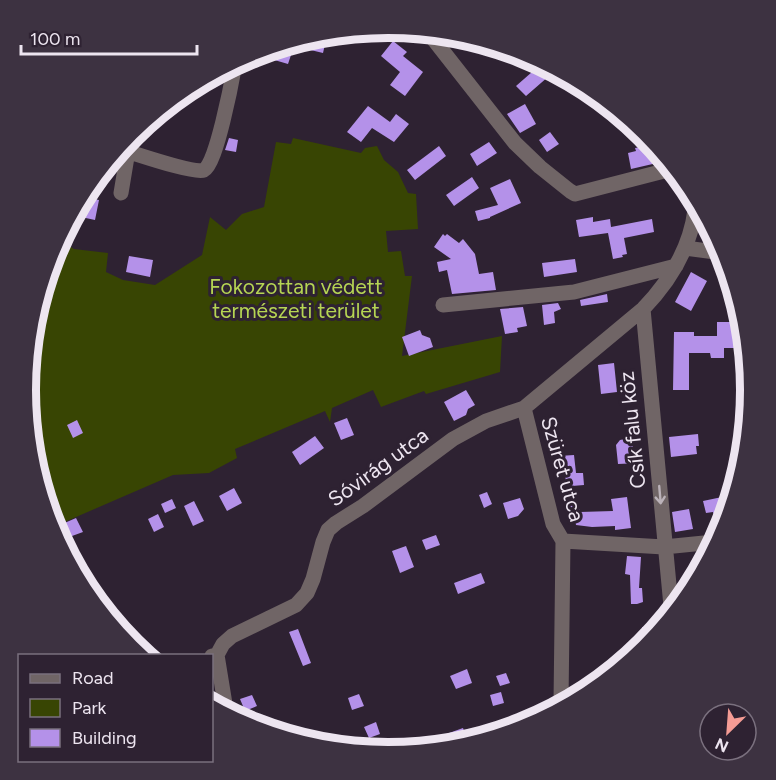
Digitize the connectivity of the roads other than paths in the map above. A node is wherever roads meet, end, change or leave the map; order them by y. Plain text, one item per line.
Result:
1 (435, 41) edge
2 (233, 74) edge
3 (129, 152) edge
4 (124, 156) edge
5 (663, 171) edge
6 (121, 193) dead end
7 (695, 217) edge
8 (685, 248) junction
9 (711, 251) edge
10 (676, 266) junction
11 (443, 305) dead end
12 (643, 309) junction
13 (524, 408) junction
14 (563, 541) junction
15 (705, 544) edge
16 (664, 547) junction
17 (670, 600) edge
18 (214, 656) edge
19 (561, 697) edge
20 (224, 702) edge

1 - 5 street
2 - 3 street
4 - 6 street
7 - 8 street, Szüret utca
8 - 9 street
8 - 10 street, Szüret utca
10 - 11 street
10 - 12 street, Szüret utca
12 - 13 street, Szüret utca
12 -> 16 street, Csík falu köz
13 - 14 street, Szüret utca
13 - 18 street, Sóvirág utca
14 - 16 street
14 - 19 street, Szüret utca
15 - 16 street
16 - 17 street, Csík falu köz
18 - 20 street

